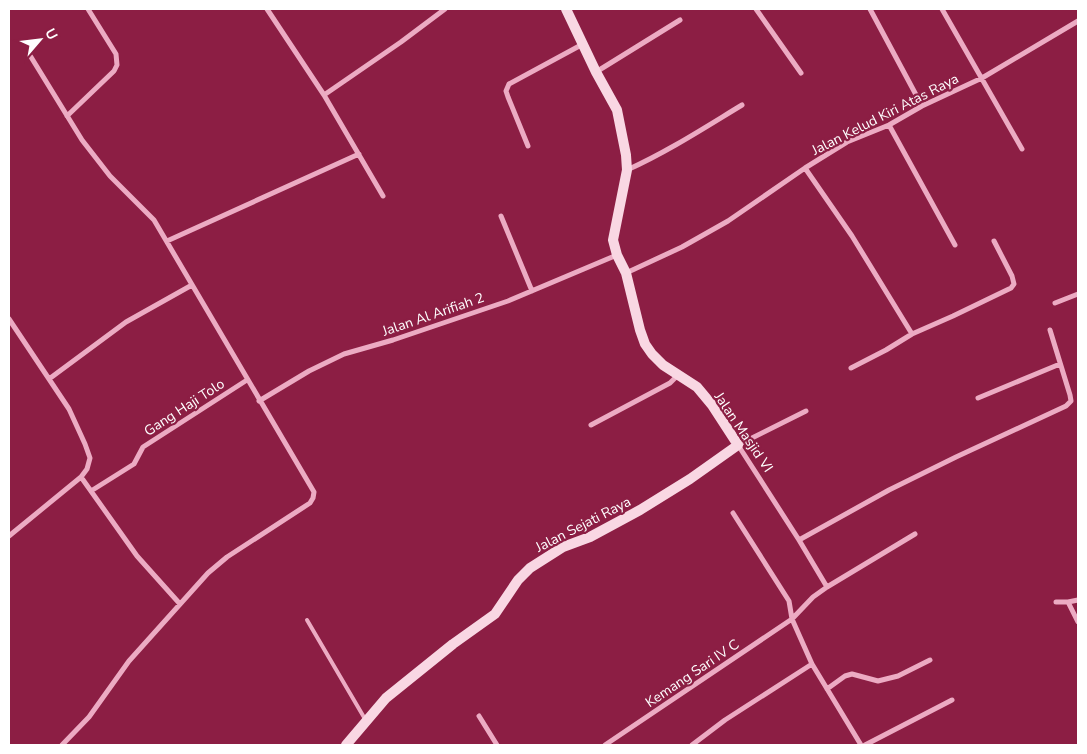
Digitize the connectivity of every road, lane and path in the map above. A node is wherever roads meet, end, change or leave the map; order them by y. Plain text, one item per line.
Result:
1 (88, 9) edge
2 (266, 9) edge
3 (445, 9) edge
4 (566, 9) edge
5 (756, 9) edge
6 (870, 9) edge
7 (942, 9) edge
8 (680, 20) dead end
9 (1078, 21) edge
10 (583, 44) junction
11 (31, 57) dead end
12 (596, 72) junction
13 (801, 73) dead end
14 (982, 78) junction
15 (324, 94) junction
16 (742, 105) dead end
17 (922, 106) junction
18 (67, 116) junction
19 (889, 125) junction
20 (528, 146) dead end
21 (1022, 149) dead end
22 (359, 154) junction
23 (805, 168) junction
24 (627, 170) junction
25 (383, 196) dead end
26 (501, 216) dead end
27 (166, 241) junction
28 (994, 241) dead end
29 (955, 245) dead end
30 (617, 255) junction
31 (626, 273) junction
32 (192, 285) junction
33 (532, 291) junction
34 (1078, 294) edge
35 (1055, 303) dead end
36 (9, 318) edge
37 (1050, 330) dead end
38 (912, 334) junction
39 (1060, 364) junction
40 (851, 368) dead end
41 (678, 374) junction
42 (49, 379) junction
43 (247, 380) junction
44 (978, 398) dead end
45 (259, 401) junction
46 (806, 411) dead end
47 (591, 425) dead end
48 (738, 445) junction
49 (81, 476) junction
50 (91, 492) junction
51 (733, 512) dead end
52 (915, 534) dead end
53 (9, 536) edge
54 (799, 540) junction
55 (827, 587) junction
56 (1078, 600) edge
57 (1056, 602) dead end
58 (1068, 602) junction
59 (180, 604) junction
60 (792, 619) junction
61 (307, 620) dead end
62 (1078, 622) edge
63 (930, 660) dead end
64 (812, 664) junction
65 (827, 689) junction
66 (952, 700) dead end
67 (479, 716) dead end
68 (366, 721) junction
69 (62, 745) edge
70 (346, 745) edge
71 (496, 745) edge
72 (605, 745) edge
73 (692, 745) edge
74 (861, 745) edge
75 (865, 745) edge

1 - 18 street
2 - 15 street
3 - 15 street
4 - 10 street, Jalan Masjid VI
5 - 13 street
6 - 17 street
7 - 14 street
8 - 12 street
9 - 14 street, Jalan Kelud Kiri Atas Raya
10 - 12 street, Jalan Masjid VI
10 - 20 street
11 - 18 street
12 - 24 street, Jalan Masjid VI
14 - 17 street, Jalan Kelud Kiri Atas Raya
14 - 21 street
15 - 22 street
16 - 24 street
17 - 19 street, Jalan Kelud Kiri Atas Raya
18 - 27 street
19 - 23 street, Jalan Kelud Kiri Atas Raya
19 - 29 street
22 - 25 street
22 - 27 street
23 - 31 street, Jalan Kelud Kiri Atas Raya
23 - 38 street
24 - 30 street, Jalan Masjid VI
26 - 33 street
27 - 32 street
28 - 38 street
30 - 31 street, Jalan Masjid VI
30 - 33 street, Jalan Al Arifiah 2
31 - 41 street, Jalan Masjid VI
32 - 42 street
32 - 43 street
33 - 45 street, Jalan Al Arifiah 2
34 - 35 street
36 - 42 street
37 - 39 street
38 - 40 street
39 - 44 street
39 - 54 street
41 - 47 street
41 - 48 street, Jalan Masjid VI
42 - 49 street
43 - 45 street
43 - 50 street, Gang Haji Tolo
45 - 59 street
46 - 48 street
48 - 54 street, Jalan Masjid VI
48 - 68 street, Jalan Sejati Raya
49 - 50 street
49 - 53 street
50 - 59 street
51 - 60 street
52 - 55 street
54 - 55 street, Jalan Masjid VI
55 - 60 street
56 - 58 street
57 - 58 street
58 - 62 street
59 - 69 street
60 - 64 street
60 - 72 street, Kemang Sari IV C
61 - 68 lane
63 - 65 street
64 - 65 street
64 - 73 street
65 - 74 street
66 - 75 street
67 - 71 street
68 - 70 street, Jalan Sejati Raya

